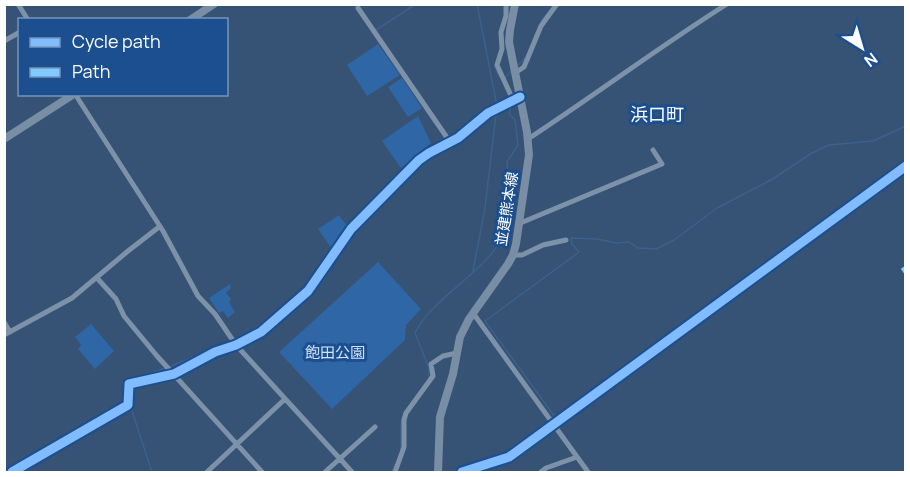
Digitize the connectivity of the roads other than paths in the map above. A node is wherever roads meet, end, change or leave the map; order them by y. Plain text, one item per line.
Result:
1 (18, 4) edge
2 (506, 4) edge
3 (515, 4) edge
4 (558, 4) edge
5 (727, 4) edge
6 (209, 6) edge
7 (358, 9) dead end
8 (27, 18) edge
9 (193, 18) edge
10 (18, 33) edge
11 (4, 41) edge
12 (515, 73) junction
13 (72, 96) edge
14 (76, 96) edge
15 (513, 100) junction
16 (4, 139) edge
17 (528, 139) junction
18 (450, 142) junction
19 (653, 150) dead end
20 (906, 166) edge
21 (518, 224) junction
22 (159, 227) junction
23 (566, 240) dead end
24 (513, 255) junction
25 (97, 278) junction
26 (473, 313) junction
27 (4, 322) edge
28 (7, 333) edge
29 (236, 345) junction
30 (457, 353) junction
31 (174, 374) junction
32 (285, 399) junction
33 (552, 423) junction
34 (375, 427) dead end
35 (236, 444) junction
36 (577, 458) junction
37 (339, 459) junction
38 (551, 470) edge
39 (12, 472) edge
40 (207, 472) edge
41 (262, 472) edge
42 (325, 472) edge
43 (352, 472) edge
44 (395, 472) edge
45 (438, 472) edge
46 (462, 472) edge
47 (540, 472) edge
48 (588, 472) edge

1 - 8 street
2 - 15 street
3 - 12 main road, 並建熊本線
4 - 12 street
5 - 17 street
6 - 9 main road
7 - 18 street
10 - 11 street
12 - 15 main road, 並建熊本線
13 - 16 main road
14 - 22 street
15 - 17 main road, 並建熊本線
15 - 18 street
17 - 21 main road, 並建熊本線
18 - 29 street
19 - 21 street
20 - 33 street
21 - 24 main road, 並建熊本線
22 - 25 street
22 - 29 street
23 - 24 street
24 - 26 main road, 並建熊本線
25 - 28 street
25 - 31 street
26 - 30 main road, 並建熊本線
26 - 33 street
27 - 28 street
29 - 31 street
29 - 32 street
30 - 44 street
30 - 45 main road, 並建熊本線
31 - 35 street
31 - 39 street
32 - 35 street
32 - 37 street
33 - 36 street
33 - 46 street
34 - 37 street
35 - 40 street
35 - 41 street
36 - 38 street
36 - 48 street
37 - 42 street
37 - 43 street
38 - 47 street

